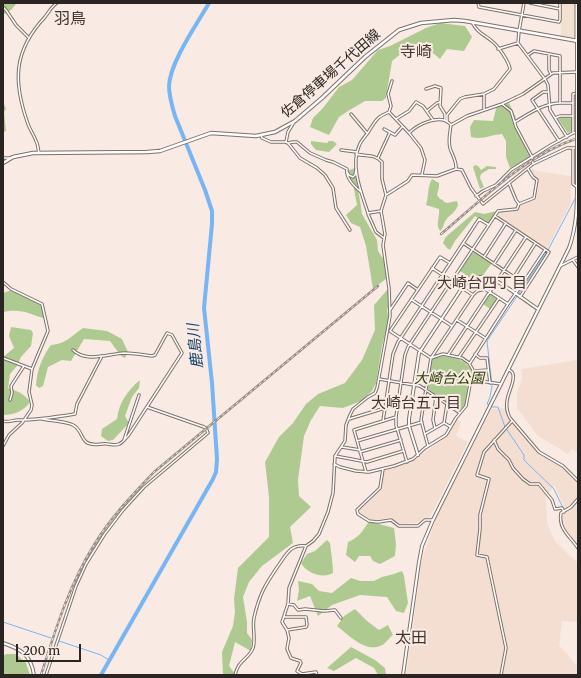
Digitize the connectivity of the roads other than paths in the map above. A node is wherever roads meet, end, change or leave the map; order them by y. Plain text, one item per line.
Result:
1 (57, 3) edge
2 (478, 3) edge
3 (524, 3) edge
4 (530, 3) edge
5 (560, 3) edge
6 (577, 3) edge
7 (3, 7) edge
8 (560, 9) junction
9 (522, 15) junction
10 (472, 22) junction
11 (519, 31) junction
12 (28, 37) junction
13 (577, 41) edge
14 (518, 43) junction
15 (498, 49) junction
16 (549, 54) junction
17 (528, 55) junction
18 (577, 72) junction
19 (560, 73) junction
20 (551, 74) junction
21 (545, 78) junction
22 (392, 81) dead end
23 (577, 84) edge
24 (426, 89) dead end
25 (548, 92) junction
26 (578, 93) edge
27 (484, 94) junction
28 (440, 102) junction
29 (560, 103) junction
30 (573, 103) junction
31 (502, 104) junction
32 (549, 105) junction
33 (536, 108) junction
34 (484, 109) junction
35 (427, 111) junction
36 (389, 112) junction
37 (351, 114) dead end
38 (573, 116) junction
39 (555, 118) junction
40 (396, 120) junction
41 (433, 120) junction
42 (295, 121) junction
43 (446, 121) junction
44 (515, 122) junction
45 (451, 125) junction
46 (402, 127) junction
47 (384, 129) dead end
48 (390, 132) junction
49 (578, 132) edge
50 (409, 133) junction
51 (573, 133) junction
52 (368, 134) junction
53 (261, 135) junction
54 (568, 137) junction
55 (559, 141) junction
56 (287, 143) junction
57 (573, 148) junction
58 (578, 148) edge
59 (341, 150) dead end
60 (39, 153) junction
61 (357, 153) junction
62 (3, 158) edge
63 (10, 158) junction
64 (378, 158) junction
65 (532, 158) junction
66 (3, 163) edge
67 (356, 163) junction
68 (533, 164) junction
69 (528, 168) junction
70 (456, 169) junction
71 (346, 170) junction
72 (422, 175) junction
73 (508, 182) junction
74 (578, 182) edge
75 (577, 186) junction
76 (362, 192) junction
77 (386, 195) junction
78 (476, 196) junction
79 (578, 202) edge
80 (519, 204) junction
81 (381, 211) junction
82 (368, 214) junction
83 (495, 216) junction
84 (506, 223) junction
85 (489, 225) junction
86 (350, 230) dead end
87 (516, 230) junction
88 (526, 237) junction
89 (384, 238) junction
90 (463, 243) junction
91 (535, 244) junction
92 (473, 250) junction
93 (545, 250) junction
94 (484, 257) junction
95 (578, 258) edge
96 (573, 260) junction
97 (450, 264) junction
98 (494, 264) junction
99 (560, 267) junction
100 (578, 267) edge
101 (432, 268) junction
102 (504, 270) junction
103 (442, 275) junction
104 (514, 277) junction
105 (452, 281) junction
106 (496, 281) junction
107 (3, 282) edge
108 (523, 283) junction
109 (462, 288) junction
110 (418, 290) junction
111 (489, 292) junction
112 (516, 294) junction
113 (473, 295) junction
114 (520, 297) junction
115 (499, 298) junction
116 (411, 300) junction
117 (508, 304) junction
118 (421, 306) junction
119 (539, 309) junction
120 (389, 312) junction
121 (431, 313) junction
122 (442, 320) junction
123 (457, 320) junction
124 (452, 326) junction
125 (466, 326) junction
126 (476, 332) junction
127 (400, 338) junction
128 (486, 339) junction
129 (410, 344) junction
130 (73, 350) dead end
131 (420, 351) junction
132 (475, 354) junction
133 (448, 355) junction
134 (102, 356) junction
135 (459, 357) junction
136 (3, 358) edge
137 (431, 358) junction
138 (469, 363) junction
139 (24, 366) junction
140 (32, 369) junction
141 (488, 370) junction
142 (508, 370) junction
143 (474, 371) junction
144 (477, 378) junction
145 (379, 379) junction
146 (389, 381) junction
147 (401, 383) junction
148 (490, 383) junction
149 (501, 384) junction
150 (414, 385) junction
151 (426, 389) junction
152 (139, 395) dead end
153 (436, 397) junction
154 (10, 400) dead end
155 (447, 404) junction
156 (147, 407) junction
157 (385, 408) junction
158 (460, 414) junction
159 (396, 417) junction
160 (42, 419) junction
161 (348, 419) junction
162 (24, 420) junction
163 (3, 421) edge
164 (383, 421) junction
165 (512, 421) junction
166 (422, 422) junction
167 (444, 423) junction
168 (409, 426) junction
169 (451, 427) junction
170 (435, 428) junction
171 (397, 429) junction
172 (425, 434) junction
173 (124, 440) junction
174 (401, 440) junction
175 (494, 440) junction
176 (357, 441) junction
177 (3, 446) edge
178 (341, 446) junction
179 (428, 446) junction
180 (360, 451) junction
181 (404, 451) junction
182 (418, 455) junction
183 (335, 456) junction
184 (363, 462) junction
185 (407, 462) junction
186 (335, 464) junction
187 (383, 469) junction
188 (366, 472) junction
189 (578, 481) edge
190 (578, 499) edge
191 (564, 512) junction
192 (433, 520) junction
193 (306, 546) junction
194 (578, 548) edge
195 (288, 604) junction
196 (284, 617) junction
197 (341, 618) dead end
198 (287, 630) junction
199 (3, 643) edge
200 (34, 675) edge
201 (46, 675) edge
202 (235, 675) edge
203 (317, 675) edge
204 (402, 675) edge
205 (501, 675) edge

1 - 12 street
2 - 9 street
3 - 9 street
4 - 8 street
5 - 8 street
6 - 13 main road
7 - 12 street
8 - 9 street
9 - 11 street
10 - 11 main road, 佐倉停車場千代田線
10 - 15 street
10 - 42 main road, 佐倉停車場千代田線
11 - 13 main road, 佐倉停車場千代田線
11 - 14 street
12 - 60 street
13 - 18 street
14 - 15 street
14 - 17 street
15 - 27 street
16 - 17 street
16 - 19 street
16 - 20 street
17 - 21 street
18 - 19 street
18 - 23 street
19 - 20 street
19 - 29 street
20 - 21 street
21 - 25 street
21 - 31 street
22 - 36 street
23 - 26 street, bridge
24 - 28 street
25 - 32 street
25 - 33 street
26 - 30 street
26 - 74 street, bridge
27 - 34 street
27 - 43 street
28 - 35 street
28 - 43 street
29 - 30 street
29 - 32 street
30 - 38 street
31 - 34 street
31 - 44 street
32 - 33 street
32 - 39 street
33 - 44 street
33 - 55 street
34 - 45 street
35 - 40 street
35 - 41 street
36 - 40 street
36 - 52 street
37 - 52 street
38 - 39 street
38 - 51 street
39 - 54 street
40 - 46 street
41 - 43 street
41 - 50 street
42 - 53 main road, 佐倉停車場千代田線
42 - 56 street
43 - 45 street
44 - 65 street
45 - 70 street
46 - 48 street
46 - 50 street
47 - 48 street
48 - 64 street
49 - 51 street
50 - 72 street
51 - 54 street
52 - 61 street
53 - 56 street
53 - 60 main road, 佐倉停車場千代田線
54 - 55 street
55 - 65 street
56 - 71 street
56 - 86 street
57 - 58 street
57 - 68 street
57 - 75 street
59 - 61 street
60 - 63 main road, 佐倉停車場千代田線
61 - 64 street
61 - 67 street
62 - 63 street
63 - 66 main road, 佐倉停車場千代田線
64 - 77 street
65 - 68 street
65 - 78 street
67 - 71 street
67 - 76 street
68 - 69 street
69 - 73 street
69 - 80 street
70 - 72 street
70 - 78 street
71 - 76 street
72 - 77 street
73 - 78 street
73 - 80 street
74 - 75 street
75 - 79 street
76 - 82 street
77 - 81 street
79 - 99 street
80 - 83 street
81 - 82 street
81 - 89 street
82 - 89 street
83 - 84 street
83 - 85 street
84 - 87 street
84 - 94 street
85 - 90 street
85 - 92 street
87 - 88 street
87 - 98 street
88 - 91 street
88 - 102 street
89 - 120 street
90 - 92 street
90 - 97 street
91 - 93 street
91 - 104 street
92 - 94 street
92 - 105 street
93 - 108 street
93 - 114 street
94 - 98 street
95 - 96 street
96 - 99 street
96 - 100 street
97 - 101 street
97 - 103 street
98 - 102 street
99 - 119 street
101 - 103 street
101 - 110 street
102 - 104 street
102 - 106 street
103 - 105 street
103 - 118 street
104 - 108 street
105 - 109 street
105 - 121 street
106 - 109 street
106 - 111 street
106 - 112 street
107 - 140 street
108 - 112 street
109 - 113 street
109 - 122 street
110 - 116 street
110 - 120 street
111 - 113 street
111 - 115 street
111 - 125 street
112 - 114 street
112 - 117 street
113 - 123 street
114 - 119 street
115 - 117 street
115 - 126 street
116 - 118 street
116 - 127 street
117 - 128 street
118 - 121 street
118 - 127 street
119 - 142 street
120 - 145 street
121 - 122 street
121 - 129 street
122 - 124 street
122 - 131 street
123 - 124 street
123 - 125 street
124 - 137 street
125 - 126 street
125 - 133 street
126 - 128 street
126 - 135 street
127 - 129 street
127 - 146 street
128 - 132 street
129 - 131 street
129 - 147 street
130 - 134 street
131 - 137 street
131 - 150 street
132 - 138 street
132 - 141 street
133 - 135 street
133 - 137 street
134 - 156 street
134 - 160 street
135 - 138 street
136 - 139 street
137 - 151 street
138 - 143 street
139 - 140 street
139 - 154 street
140 - 162 street
141 - 143 street
141 - 148 street
142 - 149 street
142 - 165 street
143 - 144 street
144 - 148 street
144 - 158 street
145 - 146 street
145 - 161 street
146 - 147 street
146 - 157 street
147 - 150 street
147 - 159 street
148 - 149 street
149 - 192 street
150 - 151 street
150 - 168 street
151 - 153 street
151 - 166 street
152 - 173 street
153 - 155 street
153 - 170 street
155 - 158 street
155 - 167 street
156 - 173 street
156 - 201 street
157 - 161 street
157 - 164 street
158 - 169 street
159 - 164 street
159 - 171 street
160 - 162 street
160 - 173 street
161 - 178 street
162 - 163 street
162 - 177 street
164 - 176 street
165 - 175 street
165 - 189 street
166 - 168 street
166 - 172 street
167 - 169 street
167 - 170 street
168 - 171 street
168 - 182 street
169 - 179 street
170 - 172 street
171 - 174 street
171 - 176 street
172 - 179 street
174 - 180 street
174 - 181 street
175 - 191 street
175 - 205 street
176 - 180 street
178 - 180 street
178 - 183 street
179 - 182 street
180 - 184 street
181 - 184 street
181 - 185 street
182 - 185 street
183 - 184 street
183 - 186 street
184 - 188 street
185 - 187 street
186 - 188 street
186 - 193 street
187 - 188 street
187 - 192 street
190 - 191 street
191 - 194 street
192 - 204 street
193 - 195 street
193 - 202 street
195 - 196 street
195 - 197 street
196 - 198 street
196 - 198 street
198 - 203 street
199 - 200 street

